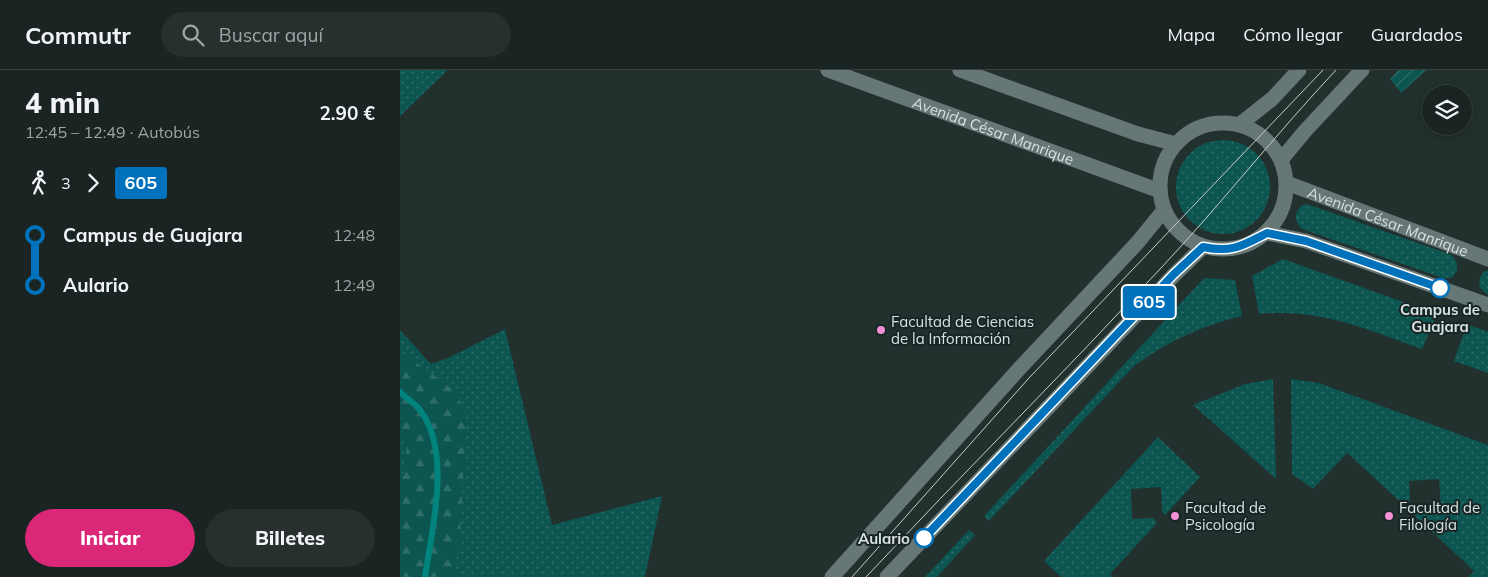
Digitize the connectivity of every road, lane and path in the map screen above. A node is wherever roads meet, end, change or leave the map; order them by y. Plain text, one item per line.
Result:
1 (828, 70) edge
2 (960, 70) edge
3 (1299, 70) edge
4 (1362, 70) edge
5 (1239, 125) junction
6 (1176, 144) junction
7 (1281, 160) junction
8 (1287, 183) junction
9 (1160, 191) junction
10 (1164, 210) junction
11 (1267, 233) junction
12 (1203, 247) junction
13 (1488, 259) edge
14 (1488, 305) edge
15 (832, 577) edge
16 (887, 577) edge

1 - 9 street, Avenida César Manrique
2 - 6 street
3 - 5 street
4 - 7 street
5 - 6 street
5 - 7 street
6 - 9 street
7 - 8 street
8 - 11 street
8 - 13 street, Avenida César Manrique
9 - 10 street
10 - 12 street
10 - 15 street
11 - 12 street
11 - 14 street
12 - 16 street

